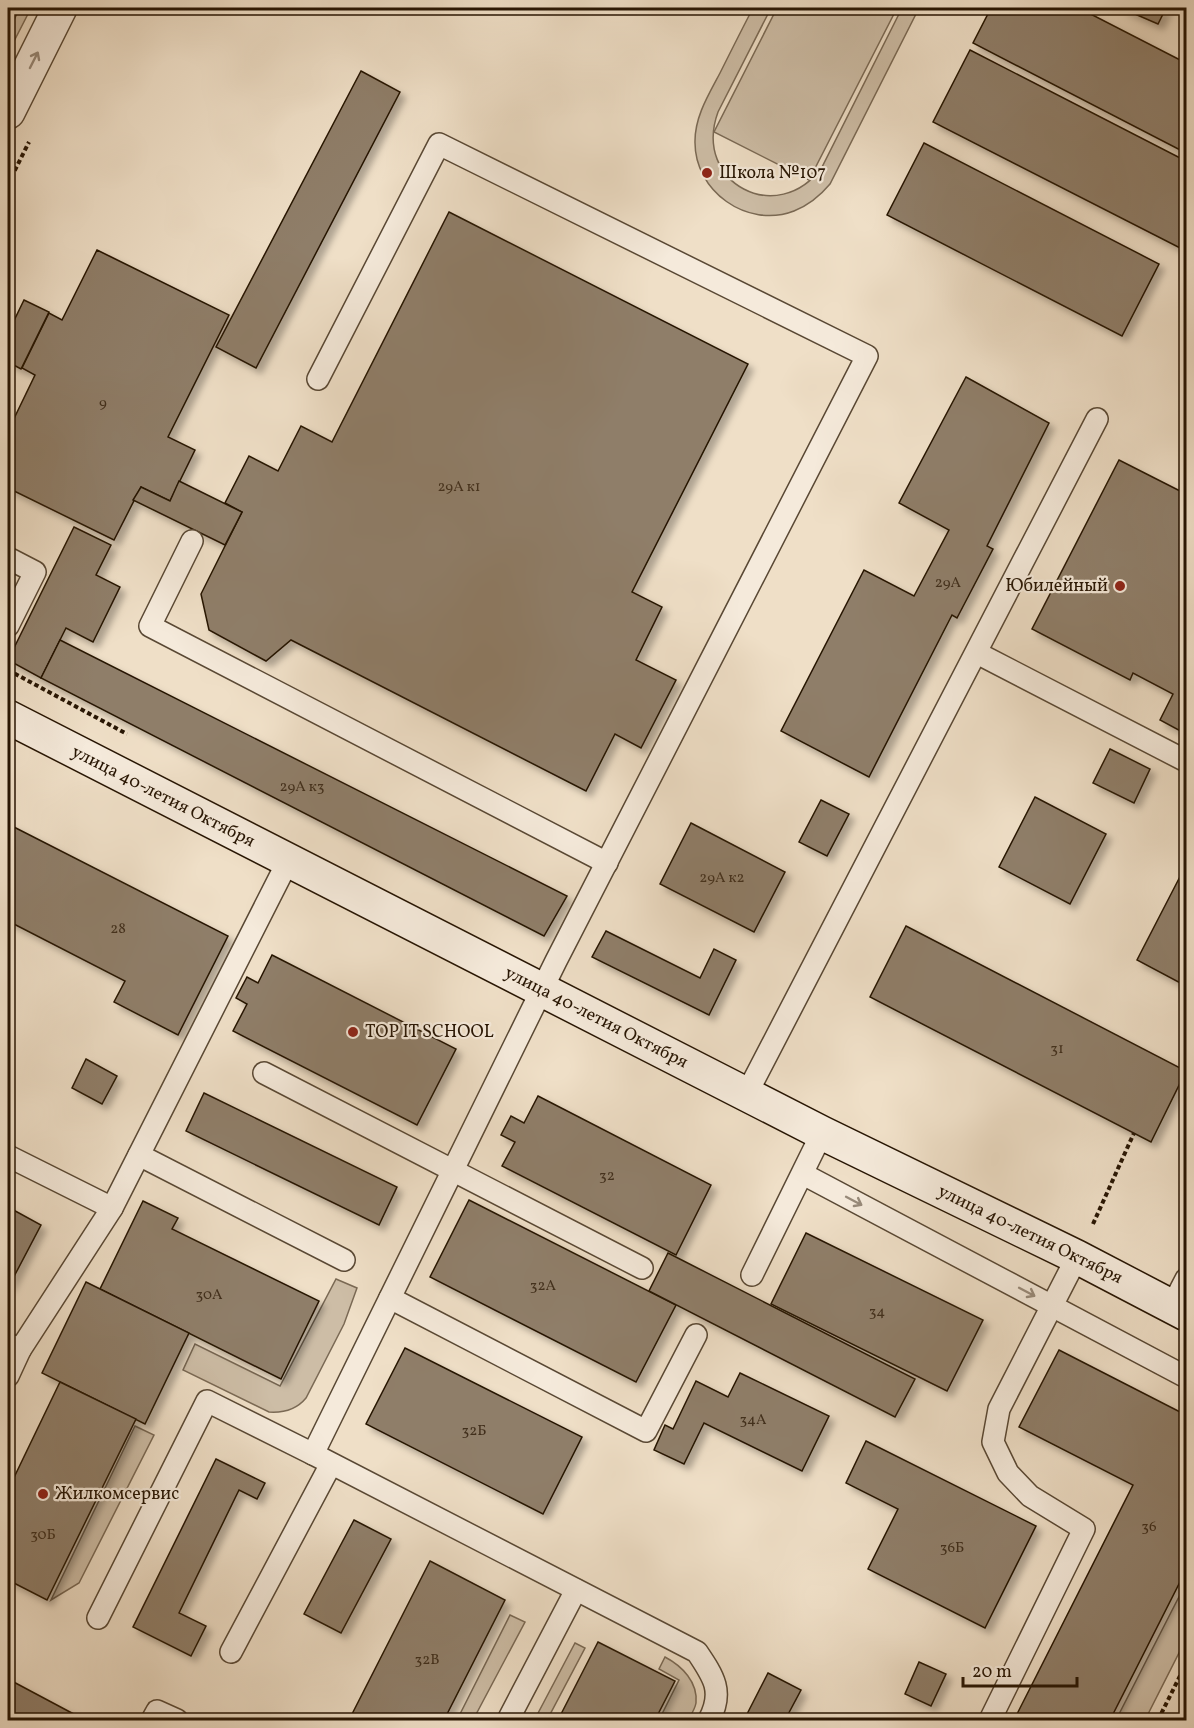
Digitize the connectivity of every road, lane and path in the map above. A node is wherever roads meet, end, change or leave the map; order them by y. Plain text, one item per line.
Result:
1 (60, 8) edge
2 (8, 112) edge
3 (318, 379) dead end
4 (1097, 419) dead end
5 (192, 541) dead end
6 (8, 558) edge
7 (8, 626) edge
8 (977, 653) junction
9 (8, 717) edge
10 (1186, 760) edge
11 (288, 861) junction
12 (607, 863) junction
13 (542, 991) junction
14 (264, 1073) dead end
15 (746, 1095) junction
16 (822, 1133) junction
17 (1134, 1133) dead end
18 (139, 1155) junction
19 (8, 1156) edge
20 (453, 1170) junction
21 (802, 1174) junction
22 (112, 1208) junction
23 (1077, 1257) junction
24 (344, 1260) dead end
25 (642, 1268) dead end
26 (752, 1275) dead end
27 (390, 1298) junction
28 (1182, 1300) edge
29 (1052, 1305) junction
30 (696, 1335) dead end
31 (14, 1347) edge
32 (8, 1376) edge
33 (1186, 1377) edge
34 (322, 1459) junction
35 (576, 1590) junction
36 (98, 1618) dead end
37 (231, 1652) dead end
38 (1186, 1664) edge
39 (152, 1720) edge
40 (177, 1720) edge
41 (508, 1720) edge
42 (709, 1720) edge
43 (990, 1720) edge
44 (1158, 1720) edge

2 -> 1 street
3 - 12 lane
4 - 8 lane
5 - 12 lane
6 - 7 lane
8 - 10 lane
8 - 15 lane
9 - 11 street, улица 40-летия Октября
11 - 13 street, улица 40-летия Октября
11 - 18 lane
12 - 13 lane
13 - 15 street, улица 40-летия Октября
13 - 20 lane
14 - 20 lane
15 - 16 street, улица 40-летия Октября
16 - 21 lane
16 - 23 street, улица 40-летия Октября
17 - 23 path
18 - 22 lane
18 - 24 lane
19 - 22 lane
20 - 25 lane
20 - 27 lane
21 - 26 lane
21 -> 29 lane
22 - 31 lane
23 - 28 street, улица 40-летия Октября
23 - 29 lane
27 - 30 lane
27 - 34 lane
29 - 33 lane
29 - 43 lane
31 - 32 lane
34 - 35 lane
34 - 36 lane
34 - 37 lane
35 - 41 lane
35 - 42 lane
38 - 44 path
39 - 40 lane

